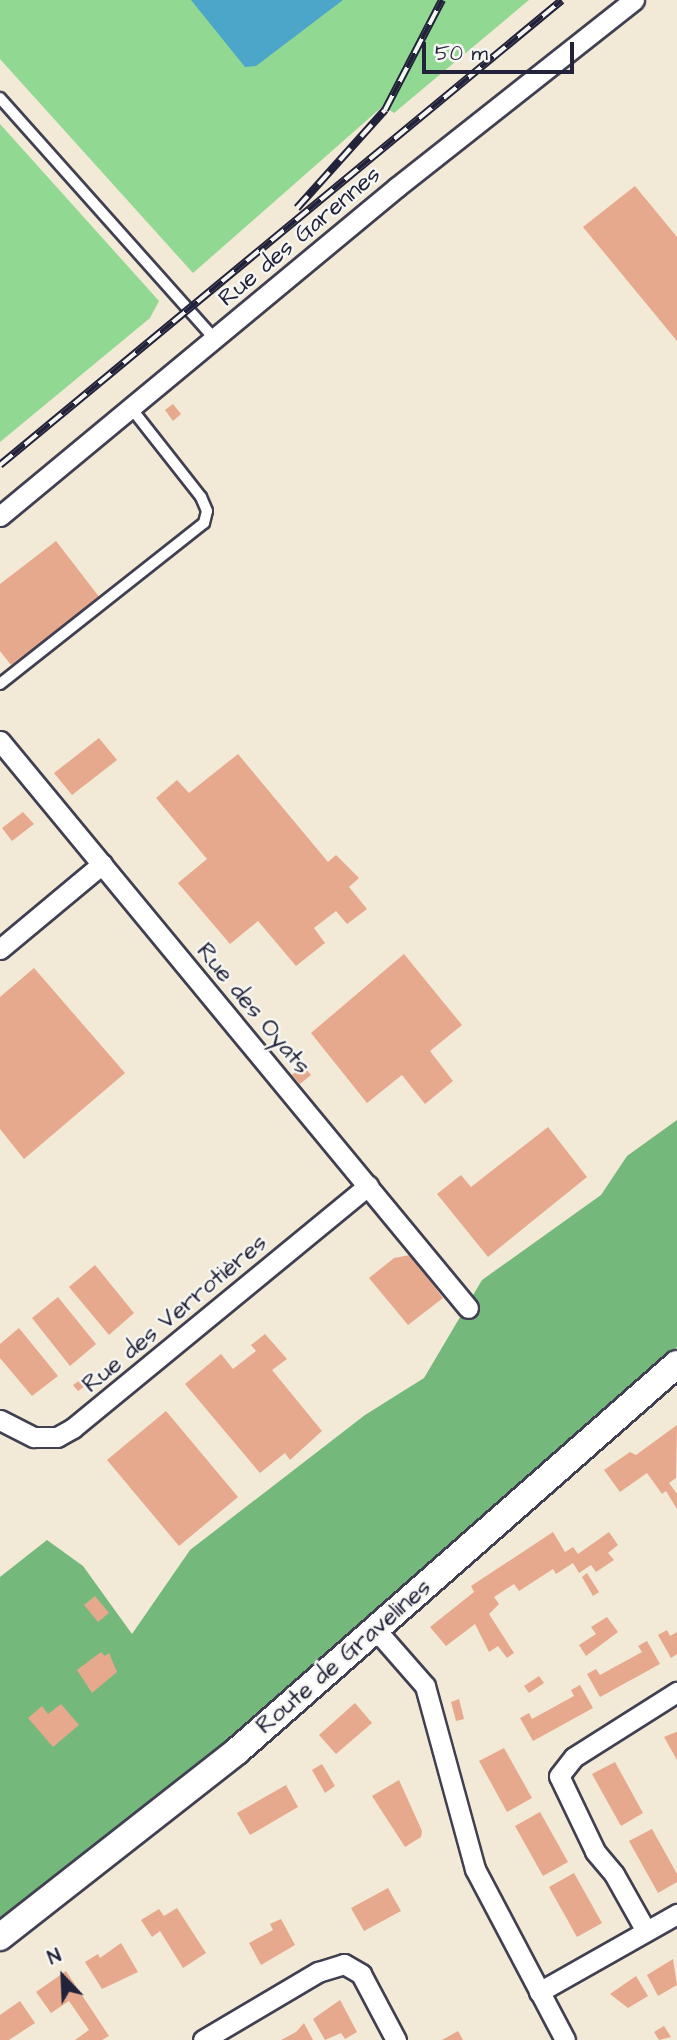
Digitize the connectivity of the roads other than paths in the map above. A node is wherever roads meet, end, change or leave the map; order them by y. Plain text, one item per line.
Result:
1 (634, 0) edge
2 (0, 99) edge
3 (215, 339) junction
4 (131, 408) junction
5 (0, 516) edge
6 (0, 684) edge
7 (0, 741) edge
8 (102, 864) junction
9 (0, 949) edge
10 (368, 1186) junction
11 (468, 1308) dead end
12 (677, 1364) edge
13 (0, 1420) edge
14 (376, 1630) junction
15 (677, 1692) edge
16 (676, 1916) edge
17 (646, 1931) junction
18 (0, 1937) edge
19 (539, 1992) junction
20 (203, 2040) edge
21 (396, 2040) edge
22 (565, 2040) edge

1 - 3 street, Rue des Garennes
2 - 3 lane
3 - 4 street, Rue des Garennes
4 - 5 street, Rue des Garennes
4 - 6 lane
7 - 8 street, Rue des Oyats
8 - 9 street
8 - 10 street, Rue des Oyats
10 - 11 street, Rue des Oyats
10 - 13 street, Rue des Verrotières
12 - 14 main road, Route de Gravelines
14 - 18 main road, Route de Gravelines
14 - 19 street
15 - 17 street
16 - 17 street
17 - 19 street
19 - 22 street
20 - 21 street

